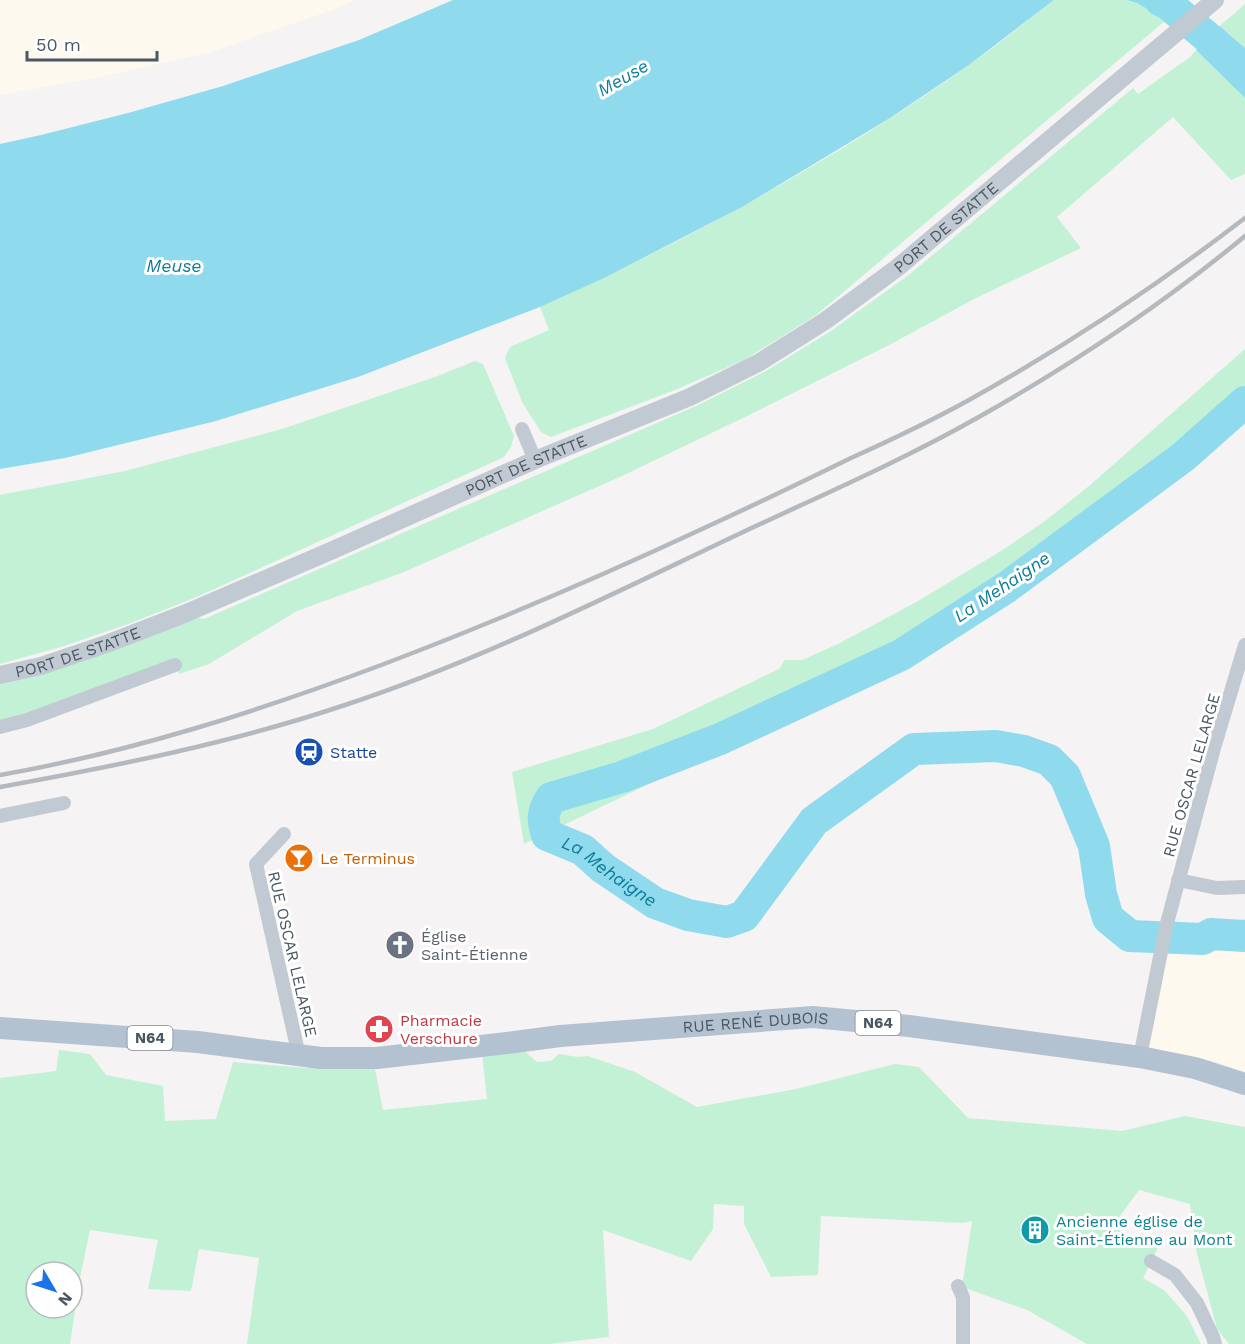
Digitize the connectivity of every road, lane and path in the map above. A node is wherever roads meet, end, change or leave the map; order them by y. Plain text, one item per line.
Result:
1 (1215, 0) edge
2 (522, 429) dead end
3 (535, 460) junction
4 (1245, 645) edge
5 (175, 665) dead end
6 (0, 675) edge
7 (0, 727) edge
8 (64, 803) dead end
9 (0, 816) edge
10 (284, 834) dead end
11 (1178, 880) junction
12 (1245, 887) edge
13 (0, 1028) edge
14 (299, 1056) junction
15 (1140, 1057) junction
16 (1245, 1084) edge
17 (1151, 1261) dead end
18 (958, 1286) dead end
19 (963, 1344) edge
20 (1215, 1344) edge

1 - 3 street, PORT DE STATTE
2 - 3 street
3 - 6 street, PORT DE STATTE
4 - 11 street, RUE OSCAR LELARGE
5 - 7 street
8 - 9 street
10 - 14 street, RUE OSCAR LELARGE
11 - 12 street
11 - 15 street, RUE OSCAR LELARGE
13 - 14 main road, N64
14 - 15 main road, RUE RENÉ DUBOIS / N64
15 - 16 main road, RUE RENÉ DUBOIS / N64
17 - 20 street
18 - 19 street

